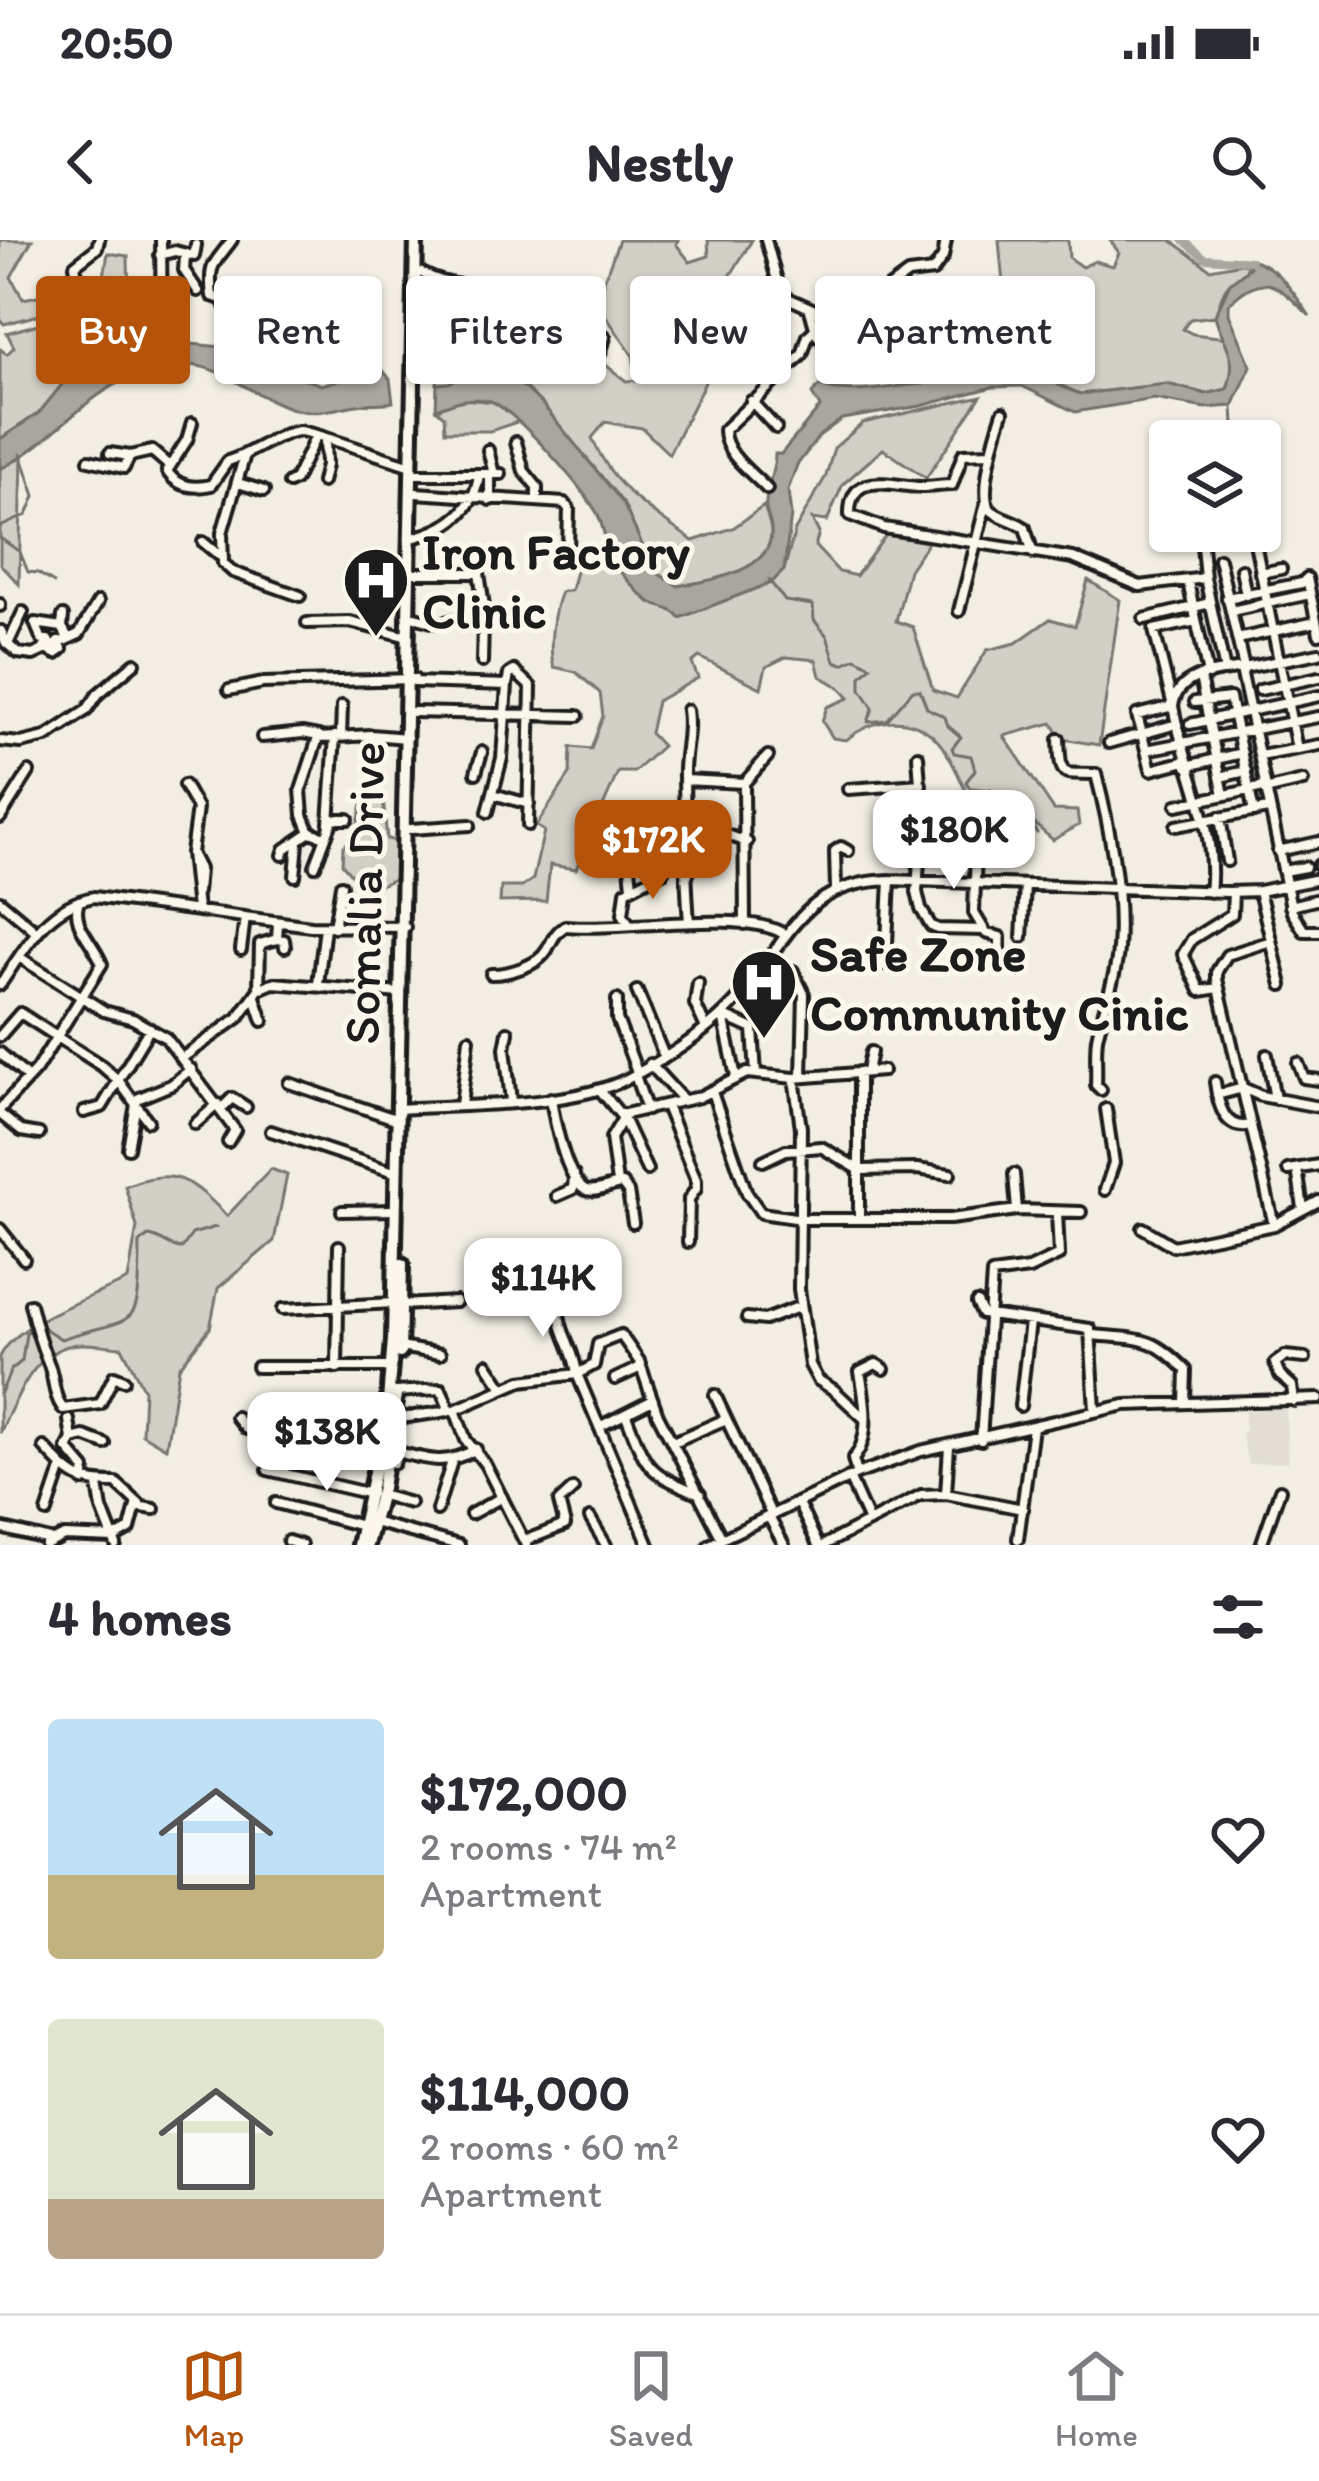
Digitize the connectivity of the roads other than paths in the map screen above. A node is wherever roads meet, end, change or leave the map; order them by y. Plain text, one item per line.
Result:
1 (99, 240) edge
2 (161, 240) edge
3 (232, 240) edge
4 (419, 240) edge
5 (766, 240) edge
6 (947, 242) edge
7 (196, 245) dead end
8 (160, 255) junction
9 (185, 257) junction
10 (422, 273) junction
11 (75, 276) edge
12 (161, 276) edge
13 (426, 276) edge
14 (198, 291) dead end
15 (214, 297) edge
16 (810, 310) junction
17 (814, 331) joint
18 (751, 400) junction
19 (1003, 412) dead end
20 (192, 423) dead end
21 (776, 428) dead end
22 (321, 437) junction
23 (516, 442) dead end
24 (488, 450) dead end
25 (110, 453) dead end
26 (989, 453) junction
27 (306, 455) junction
28 (130, 456) junction
29 (244, 458) junction
30 (89, 460) dead end
31 (315, 462) dead end
32 (168, 465) junction
33 (414, 470) junction
34 (491, 474) junction
35 (322, 482) dead end
36 (238, 483) junction
37 (292, 483) dead end
38 (767, 489) dead end
39 (264, 491) dead end
40 (416, 493) junction
41 (473, 498) junction
42 (490, 500) junction
43 (537, 501) junction
44 (986, 502) junction
45 (416, 537) junction
46 (203, 542) dead end
47 (974, 543) junction
48 (568, 548) dead end
49 (1203, 552) edge
50 (1256, 552) edge
51 (1034, 553) junction
52 (221, 556) junction
53 (1219, 559) dead end
54 (413, 569) junction
55 (1240, 569) dead end
56 (1282, 569) dead end
57 (350, 572) dead end
58 (1260, 573) junction
59 (1205, 578) junction
60 (1188, 582) junction
61 (1264, 591) junction
62 (1310, 594) junction
63 (1246, 595) junction
64 (300, 596) dead end
65 (1228, 598) junction
66 (98, 602) dead end
67 (1210, 603) junction
68 (1267, 603) junction
69 (484, 606) dead end
70 (1193, 607) junction
71 (959, 611) dead end
72 (1231, 611) junction
73 (22, 612) dead end
74 (63, 616) dead end
75 (415, 617) junction
76 (1144, 619) dead end
77 (1196, 621) junction
78 (1316, 622) edge
79 (307, 623) dead end
80 (62, 627) junction
81 (0, 629) edge
82 (1273, 631) junction
83 (1319, 634) edge
84 (409, 637) junction
85 (68, 638) junction
86 (1237, 639) junction
87 (4, 643) edge
88 (50, 645) junction
89 (1319, 653) edge
90 (1280, 659) junction
91 (482, 662) dead end
92 (135, 664) dead end
93 (1244, 668) junction
94 (1225, 671) junction
95 (1204, 676) junction
96 (1319, 677) edge
97 (412, 680) junction
98 (1286, 684) junction
99 (507, 685) junction
100 (1260, 690) dead end
101 (229, 691) dead end
102 (1319, 696) edge
103 (1200, 702) junction
104 (1289, 704) junction
105 (342, 706) dead end
106 (1174, 706) junction
107 (686, 710) dead end
108 (1249, 711) junction
109 (413, 712) junction
110 (506, 715) junction
111 (1234, 715) junction
112 (578, 716) dead end
113 (529, 717) junction
114 (1318, 717) edge
115 (1209, 720) junction
116 (1294, 722) junction
117 (1177, 724) junction
118 (1190, 724) dead end
119 (1254, 730) junction
120 (1142, 732) junction
121 (1238, 733) junction
122 (338, 736) junction
123 (262, 737) dead end
124 (321, 737) junction
125 (407, 739) junction
126 (1212, 739) junction
127 (1059, 740) dead end
128 (0, 741) edge
129 (1181, 742) junction
130 (1109, 743) dead end
131 (1319, 745) edge
132 (1297, 748) junction
133 (1146, 750) junction
134 (482, 752) dead end
135 (1242, 753) junction
136 (768, 756) dead end
137 (918, 756) dead end
138 (1260, 756) junction
139 (1216, 759) junction
140 (1186, 764) junction
141 (1246, 771) junction
142 (29, 772) dead end
143 (476, 773) dead end
144 (1220, 777) junction
145 (684, 780) junction
146 (1303, 781) dead end
147 (744, 783) junction
148 (921, 784) junction
149 (184, 785) dead end
150 (1265, 788) junction
151 (848, 789) dead end
152 (1250, 790) junction
153 (493, 794) junction
154 (1224, 795) junction
155 (1199, 801) junction
156 (529, 805) junction
157 (1177, 805) dead end
158 (1268, 808) junction
159 (488, 812) dead end
160 (1254, 812) junction
161 (1220, 817) junction
162 (0, 818) edge
163 (348, 819) dead end
164 (1203, 820) junction
165 (329, 823) junction
166 (470, 825) dead end
167 (528, 825) dead end
168 (686, 826) junction
169 (705, 826) junction
170 (922, 826) junction
171 (1176, 826) dead end
172 (411, 829) junction
173 (310, 832) junction
174 (326, 837) junction
175 (298, 842) junction
176 (747, 842) junction
177 (1319, 842) edge
178 (848, 851) dead end
179 (1278, 851) junction
180 (283, 855) dead end
181 (684, 858) junction
182 (1227, 861) dead end
183 (314, 866) dead end
184 (1305, 867) dead end
185 (1283, 871) junction
186 (295, 876) dead end
187 (890, 880) junction
188 (918, 880) junction
189 (1319, 880) edge
190 (977, 883) junction
191 (340, 885) dead end
192 (1025, 885) junction
193 (632, 886) junction
194 (1286, 886) junction
195 (685, 887) junction
196 (1115, 888) junction
197 (836, 889) junction
198 (1259, 891) junction
199 (1210, 892) junction
200 (1233, 892) junction
201 (1319, 899) edge
202 (80, 900) junction
203 (196, 906) junction
204 (1290, 906) junction
205 (2, 908) edge
206 (245, 917) junction
207 (278, 922) junction
208 (688, 922) junction
209 (630, 925) junction
210 (746, 925) junction
211 (330, 927) junction
212 (404, 927) junction
213 (984, 930) junction
214 (1319, 931) edge
215 (37, 932) junction
216 (784, 934) junction
217 (1022, 937) dead end
218 (277, 939) junction
219 (1271, 941) junction
220 (285, 947) dead end
221 (242, 950) dead end
222 (19, 956) junction
223 (1000, 957) dead end
224 (886, 964) dead end
225 (760, 970) junction
226 (491, 974) dead end
227 (698, 983) dead end
228 (0, 985) edge
229 (318, 985) junction
230 (1282, 986) dead end
231 (1218, 988) junction
232 (637, 991) dead end
233 (257, 993) junction
234 (401, 994) junction
235 (81, 996) junction
236 (617, 1000) dead end
237 (722, 1015) junction
238 (262, 1021) dead end
239 (151, 1028) junction
240 (706, 1028) junction
241 (508, 1033) dead end
242 (56, 1034) junction
243 (0, 1036) edge
244 (469, 1039) dead end
245 (871, 1052) dead end
246 (0, 1053) edge
247 (1267, 1055) dead end
248 (664, 1056) junction
249 (182, 1058) junction
250 (650, 1064) junction
251 (1298, 1064) dead end
252 (191, 1069) junction
253 (883, 1070) dead end
254 (863, 1071) junction
255 (636, 1074) junction
256 (756, 1074) junction
257 (27, 1076) junction
258 (736, 1077) junction
259 (798, 1077) junction
260 (118, 1080) junction
261 (1319, 1080) edge
262 (1215, 1082) dead end
263 (289, 1083) dead end
264 (1243, 1088) junction
265 (600, 1090) junction
266 (1101, 1090) dead end
267 (712, 1092) junction
268 (1216, 1095) junction
269 (551, 1098) junction
270 (683, 1100) junction
271 (1275, 1100) junction
272 (133, 1101) junction
273 (512, 1101) junction
274 (219, 1106) junction
275 (461, 1106) junction
276 (666, 1106) junction
277 (246, 1107) dead end
278 (1319, 1107) edge
279 (1106, 1109) dead end
280 (647, 1110) junction
281 (0, 1111) edge
282 (84, 1112) dead end
283 (401, 1112) junction
284 (622, 1117) junction
285 (148, 1121) dead end
286 (195, 1124) dead end
287 (1251, 1125) junction
288 (271, 1131) dead end
289 (39, 1134) dead end
290 (228, 1142) dead end
291 (128, 1148) dead end
292 (800, 1148) junction
293 (763, 1161) dead end
294 (1319, 1165) edge
295 (647, 1170) dead end
296 (860, 1170) junction
297 (398, 1173) junction
298 (574, 1174) junction
299 (950, 1174) dead end
300 (1014, 1174) dead end
301 (616, 1183) junction
302 (1105, 1190) dead end
303 (557, 1196) dead end
304 (1319, 1201) edge
305 (1303, 1208) junction
306 (342, 1210) dead end
307 (396, 1210) junction
308 (1017, 1210) junction
309 (1057, 1211) junction
310 (1081, 1212) dead end
311 (802, 1219) junction
312 (859, 1219) junction
313 (633, 1223) dead end
314 (1274, 1226) junction
315 (1143, 1228) dead end
316 (0, 1229) edge
317 (688, 1242) dead end
318 (339, 1246) dead end
319 (24, 1259) dead end
320 (456, 1302) dead end
321 (977, 1303) dead end
322 (30, 1304) dead end
323 (398, 1304) junction
324 (559, 1305) dead end
325 (801, 1306) junction
326 (336, 1307) junction
327 (283, 1309) dead end
328 (991, 1314) junction
329 (747, 1318) dead end
330 (1030, 1322) junction
331 (1093, 1335) junction
332 (400, 1348) junction
333 (440, 1354) dead end
334 (1305, 1358) dead end
335 (487, 1364) dead end
336 (257, 1367) dead end
337 (392, 1367) junction
338 (641, 1367) junction
339 (337, 1368) junction
340 (884, 1369) dead end
341 (577, 1375) junction
342 (614, 1379) dead end
343 (124, 1380) dead end
344 (503, 1388) junction
345 (396, 1392) junction
346 (715, 1395) dead end
347 (653, 1400) junction
348 (1319, 1400) edge
349 (1294, 1401) junction
350 (1186, 1402) junction
351 (1019, 1406) dead end
352 (1095, 1410) junction
353 (453, 1411) junction
354 (626, 1415) junction
355 (236, 1417) dead end
356 (394, 1418) junction
357 (865, 1419) junction
358 (69, 1420) dead end
359 (726, 1420) junction
360 (601, 1426) junction
361 (1033, 1427) junction
362 (72, 1438) junction
363 (981, 1440) junction
364 (673, 1442) junction
365 (105, 1444) dead end
366 (949, 1445) junction
367 (44, 1447) dead end
368 (328, 1447) dead end
369 (476, 1450) junction
370 (452, 1461) junction
371 (386, 1462) junction
372 (62, 1467) junction
373 (268, 1469) dead end
374 (284, 1472) junction
375 (853, 1476) junction
376 (82, 1481) junction
377 (321, 1482) junction
378 (98, 1485) junction
379 (572, 1489) dead end
380 (1280, 1490) dead end
381 (700, 1494) junction
382 (946, 1494) junction
383 (376, 1495) junction
384 (502, 1496) junction
385 (410, 1503) dead end
386 (797, 1503) junction
387 (139, 1504) junction
388 (276, 1504) dead end
389 (154, 1509) dead end
390 (1023, 1509) junction
391 (437, 1510) dead end
392 (47, 1512) dead end
393 (471, 1514) dead end
394 (771, 1516) junction
395 (590, 1518) dead end
396 (422, 1521) dead end
397 (869, 1522) junction
398 (368, 1523) junction
399 (0, 1528) edge
400 (418, 1535) junction
401 (722, 1539) junction
402 (1018, 1539) dead end
403 (288, 1541) dead end
404 (49, 1542) edge
405 (115, 1542) edge
406 (525, 1543) edge
407 (826, 1544) edge
408 (301, 1545) edge
409 (358, 1545) edge
410 (367, 1545) edge
411 (458, 1545) edge
412 (606, 1545) edge
413 (649, 1545) edge
414 (709, 1545) edge
415 (784, 1545) edge
416 (1262, 1545) edge

1 - 11 street
2 - 8 street
3 - 15 street
4 - 10 main road, Somalia Drive
4 - 33 main road, Somalia Drive
5 - 16 street
6 - 16 street
7 - 9 street
8 - 9 street
8 - 12 street
9 - 14 street
10 - 13 street
10 - 33 main road, Somalia Drive
16 - 17 street
17 - 18 street
18 - 21 street
18 - 38 street
19 - 26 street
20 - 32 street
22 - 27 street
22 - 29 street
22 - 33 street
22 - 35 street
23 - 43 street
24 - 34 street
25 - 28 street
26 - 44 street
26 - 47 street
27 - 31 street
27 - 37 street
28 - 30 street
28 - 32 street
29 - 32 street
29 - 36 street
33 - 34 street
33 - 40 main road, Somalia Drive
33 - 54 main road, Somalia Drive
34 - 41 street
34 - 42 street
36 - 39 street
36 - 52 street
40 - 41 street
40 - 45 main road, Somalia Drive
41 - 42 street
41 - 45 street
42 - 43 street
43 - 48 street
44 - 47 street
44 - 51 street
45 - 54 main road, Somalia Drive
46 - 52 street
47 - 51 street
47 - 71 street
49 - 59 street
50 - 58 street
51 - 60 street
52 - 64 street
53 - 65 street
54 - 57 street
54 - 69 street
54 - 75 main road, Somalia Drive
54 - 84 main road, Somalia Drive
55 - 63 street
56 - 58 street
58 - 61 street
59 - 60 street
59 - 67 street
60 - 70 street
61 - 62 street
61 - 63 street
61 - 68 street
62 - 68 street
62 - 78 street
63 - 65 street
65 - 72 street
66 - 85 street
67 - 70 street
67 - 94 street
68 - 72 street
68 - 82 street
70 - 76 street
70 - 77 street
72 - 86 street
73 - 87 street
74 - 80 street
75 - 91 street
75 - 97 main road, Somalia Drive
77 - 95 street
77 - 106 street
78 - 82 street
78 - 83 street
79 - 84 street
80 - 85 street
80 - 88 street
81 - 87 street
82 - 86 street
82 - 90 street
84 - 97 main road, Somalia Drive
85 - 88 street
86 - 93 street
87 - 88 street
89 - 90 street
90 - 93 street
90 - 98 street
92 - 128 street
93 - 94 street
93 - 108 street
94 - 95 street
95 - 103 street
95 - 106 street
96 - 98 street
97 - 99 street
97 - 101 street
97 - 109 main road, Somalia Drive
97 - 125 main road, Somalia Drive
98 - 100 street
98 - 104 street
99 - 110 street
99 - 113 street
102 - 104 street
103 - 111 street
103 - 115 street
104 - 108 street
104 - 116 street
105 - 122 street
106 - 117 street
106 - 120 street
107 - 145 street
108 - 111 street
108 - 119 street
109 - 110 street
109 - 172 main road, Somalia Drive
110 - 113 street
110 - 153 street
111 - 115 street
111 - 121 street
112 - 113 street
113 - 156 street
114 - 116 street
115 - 118 street
115 - 126 street
116 - 119 street
116 - 132 street
117 - 120 street
117 - 129 street
119 - 121 street
119 - 138 street
120 - 130 street
120 - 133 street
121 - 126 street
121 - 135 street
122 - 124 street
122 - 125 street
122 - 165 street
123 - 124 street
124 - 173 street
125 - 212 main road, Somalia Drive
126 - 129 street
126 - 139 street
127 - 196 street
129 - 133 street
129 - 140 street
131 - 132 street
132 - 138 street
133 - 140 street
134 - 143 street
135 - 139 street
135 - 141 street
136 - 147 street
137 - 148 street
138 - 150 street
139 - 140 street
139 - 144 street
140 - 155 street
141 - 144 street
141 - 152 street
142 - 162 street
144 - 154 street
145 - 147 street
145 - 168 street
146 - 150 street
147 - 176 street
148 - 151 street
148 - 170 street
149 - 203 street
150 - 152 street
150 - 158 street
152 - 154 street
152 - 160 street
153 - 156 street
153 - 159 street
154 - 155 street
155 - 157 street
155 - 164 street
156 - 167 street
158 - 160 street
158 - 179 street
160 - 161 street
161 - 164 street
161 - 182 street
163 - 165 street
164 - 171 street
164 - 199 street
165 - 174 street
166 - 172 street
168 - 169 street
168 - 181 street
168 - 193 street
169 - 176 street
169 - 195 street
170 - 188 street
170 - 190 street
172 - 283 main road, Somalia Drive
173 - 174 street
173 - 175 street
174 - 183 street
175 - 180 street
175 - 186 street
176 - 210 street
177 - 179 street
178 - 197 street
179 - 185 street
181 - 193 street
181 - 195 street
184 - 185 street
185 - 194 street
187 - 188 street
187 - 197 street
187 - 224 street
188 - 190 street
188 - 213 street
189 - 194 street
190 - 192 street
190 - 213 street
191 - 211 street
192 - 196 street
192 - 217 street
193 - 209 street
194 - 198 street
194 - 204 street
195 - 208 street
196 - 199 street
196 - 266 street
197 - 216 street
198 - 200 street
198 - 219 street
199 - 200 street
200 - 231 street
201 - 204 street
202 - 203 street
202 - 215 street
202 - 235 street
203 - 206 street
204 - 214 street
205 - 215 street
206 - 207 street
206 - 221 street
207 - 211 street
207 - 218 street
208 - 209 street
208 - 210 street
209 - 226 street
210 - 216 street
211 - 212 street
211 - 229 street
212 - 234 main road, Somalia Drive
213 - 223 street
215 - 222 street
216 - 225 street
218 - 220 street
218 - 233 street
219 - 230 street
219 - 231 street
222 - 228 street
222 - 235 street
225 - 237 street
225 - 259 street
227 - 240 street
229 - 233 street
229 - 234 street
231 - 264 street
232 - 248 street
233 - 238 street
233 - 249 street
234 - 283 main road, Somalia Drive
235 - 239 street
235 - 242 street
236 - 255 street
237 - 240 street
237 - 256 street
237 - 258 street
239 - 249 street
239 - 260 street
240 - 248 street
241 - 273 street
242 - 243 street
242 - 257 street
242 - 260 street
244 - 275 street
245 - 254 street
246 - 257 street
247 - 271 street
248 - 250 street
249 - 252 street
250 - 255 street
250 - 270 street
251 - 261 street
252 - 272 street
252 - 274 street
253 - 254 street
254 - 259 street
254 - 296 street
255 - 265 street
255 - 280 street
256 - 258 street
256 - 259 street
257 - 281 street
258 - 267 street
259 - 292 street
260 - 272 street
260 - 282 street
262 - 268 street
263 - 283 street
264 - 268 street
264 - 271 street
264 - 287 street
265 - 269 street
265 - 284 street
267 - 270 street
267 - 311 street
268 - 287 street
269 - 273 street
269 - 298 street
270 - 276 street
271 - 278 street
272 - 285 street
272 - 291 street
273 - 275 street
274 - 277 street
274 - 286 street
274 - 290 street
275 - 283 street
276 - 280 street
276 - 317 street
279 - 302 street
280 - 284 street
281 - 289 street
283 - 297 main road, Somalia Drive
283 - 323 main road, Somalia Drive
284 - 295 street
284 - 301 street
287 - 314 street
288 - 297 street
292 - 293 street
292 - 296 street
292 - 311 street
294 - 305 street
296 - 299 street
296 - 312 street
297 - 307 main road, Somalia Drive
298 - 301 street
298 - 303 street
300 - 308 street
301 - 313 street
304 - 305 street
305 - 314 street
306 - 307 street
307 - 323 main road, Somalia Drive
308 - 309 street
308 - 312 street
309 - 310 street
309 - 328 street
311 - 312 street
311 - 325 street
314 - 315 street
316 - 319 street
318 - 326 street
320 - 323 street
321 - 328 street
322 - 343 street
323 - 326 street
323 - 332 main road, Somalia Drive
323 - 337 main road, Somalia Drive
324 - 341 street
325 - 329 street
325 - 357 street
326 - 327 street
326 - 339 street
328 - 330 street
328 - 363 street
330 - 331 street
330 - 351 street
331 - 350 street
331 - 352 street
332 - 333 street
332 - 345 main road, Somalia Drive
334 - 349 street
335 - 344 street
336 - 339 street
337 - 339 street
337 - 383 main road, Somalia Drive
338 - 341 street
338 - 342 street
338 - 347 street
340 - 357 street
341 - 344 street
341 - 360 street
344 - 353 street
345 - 353 street
345 - 356 main road, Somalia Drive
346 - 359 street
347 - 354 street
347 - 364 street
348 - 349 street
349 - 350 street
350 - 352 street
352 - 361 street
353 - 356 street
353 - 369 street
354 - 360 street
354 - 381 street
355 - 374 street
356 - 371 main road, Somalia Drive
357 - 375 street
358 - 362 street
359 - 364 street
359 - 394 street
360 - 413 street
361 - 363 street
361 - 390 street
362 - 365 street
362 - 376 street
363 - 366 street
364 - 381 street
366 - 375 street
366 - 382 street
367 - 372 street
368 - 377 street
369 - 370 street
369 - 384 street
370 - 371 street
370 - 391 street
371 - 383 main road, Somalia Drive
372 - 376 street
372 - 392 street
373 - 374 street
374 - 377 street
375 - 386 street
375 - 397 street
376 - 378 street
377 - 383 street
378 - 387 street
378 - 405 street
379 - 406 street
380 - 416 street
381 - 401 street
382 - 390 street
382 - 397 street
383 - 385 street
383 - 398 main road, Somalia Drive
384 - 393 street
384 - 406 street
386 - 394 street
386 - 407 street
387 - 389 street
387 - 405 street
388 - 398 street
390 - 402 street
394 - 401 street
394 - 415 street
395 - 412 street
396 - 400 street
397 - 407 street
398 - 400 street
398 - 409 main road, Somalia Drive
398 - 410 main road, Somalia Drive
399 - 404 street
400 - 411 street
401 - 414 street
403 - 408 street
404 - 405 street

